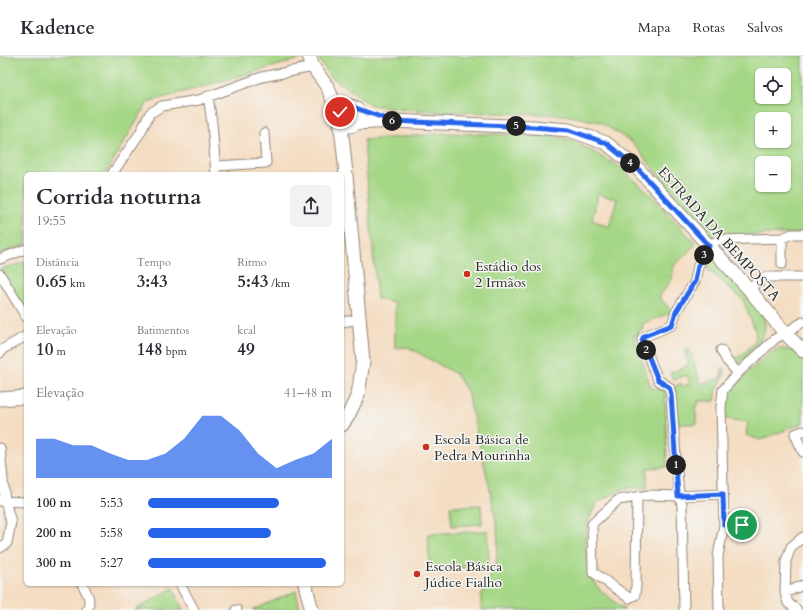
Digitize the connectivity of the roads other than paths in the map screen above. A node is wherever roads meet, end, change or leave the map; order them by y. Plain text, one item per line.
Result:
1 (311, 62) edge
2 (328, 88) junction
3 (208, 96) junction
4 (352, 107) junction
5 (340, 117) junction
6 (392, 121) junction
7 (355, 124) junction
8 (264, 133) dead end
9 (344, 153) junction
10 (216, 170) edge
11 (113, 172) edge
12 (803, 234) edge
13 (782, 238) junction
14 (709, 246) junction
15 (24, 250) edge
16 (0, 259) edge
17 (782, 264) dead end
18 (0, 274) edge
19 (803, 277) edge
20 (748, 288) junction
21 (24, 314) edge
22 (359, 319) junction
23 (344, 322) edge
24 (803, 322) edge
25 (785, 333) junction
26 (24, 337) edge
27 (721, 350) dead end
28 (803, 351) edge
29 (0, 353) edge
30 (738, 373) junction
31 (24, 397) edge
32 (0, 399) edge
33 (344, 422) edge
34 (803, 431) edge
35 (0, 448) edge
36 (803, 452) edge
37 (723, 494) junction
38 (678, 496) junction
39 (637, 497) junction
40 (2, 501) edge
41 (24, 502) edge
42 (724, 525) junction
43 (742, 525) dead end
44 (803, 537) edge
45 (0, 548) edge
46 (83, 586) edge
47 (181, 586) edge
48 (306, 586) edge
49 (803, 586) edge
50 (785, 593) junction
51 (87, 610) edge
52 (194, 610) edge
53 (312, 610) edge
54 (684, 610) edge
55 (719, 610) edge
56 (797, 610) edge

1 - 2 street
1 - 3 street
2 - 4 street
2 - 5 street
3 - 10 street
3 - 11 street
4 - 5 street
4 - 6 street
4 - 7 street
5 - 7 street
5 - 9 street
6 - 7 street
6 - 14 street, ESTRADA DA BEMPOSTA
7 - 9 street
8 - 10 street
9 - 22 street
12 - 13 street
13 - 14 street
13 - 17 street
14 - 20 street, ESTRADA DA BEMPOSTA
14 - 38 street
15 - 16 street
18 - 21 street
19 - 20 street
20 - 25 street, ESTRADA DA BEMPOSTA
22 - 23 street
22 - 33 street
24 - 25 street
25 - 28 street, ESTRADA DA BEMPOSTA
25 - 30 street
26 - 29 street
27 - 30 street
30 - 37 street
31 - 32 street
34 - 36 street
35 - 40 street
37 - 38 street
37 - 42 street
38 - 39 street
38 - 54 street
39 - 39 street
40 - 41 street
40 - 45 street
42 - 43 street
42 - 55 street
44 - 50 street
46 - 51 street
47 - 52 street
48 - 53 street
49 - 50 street
50 - 56 street

